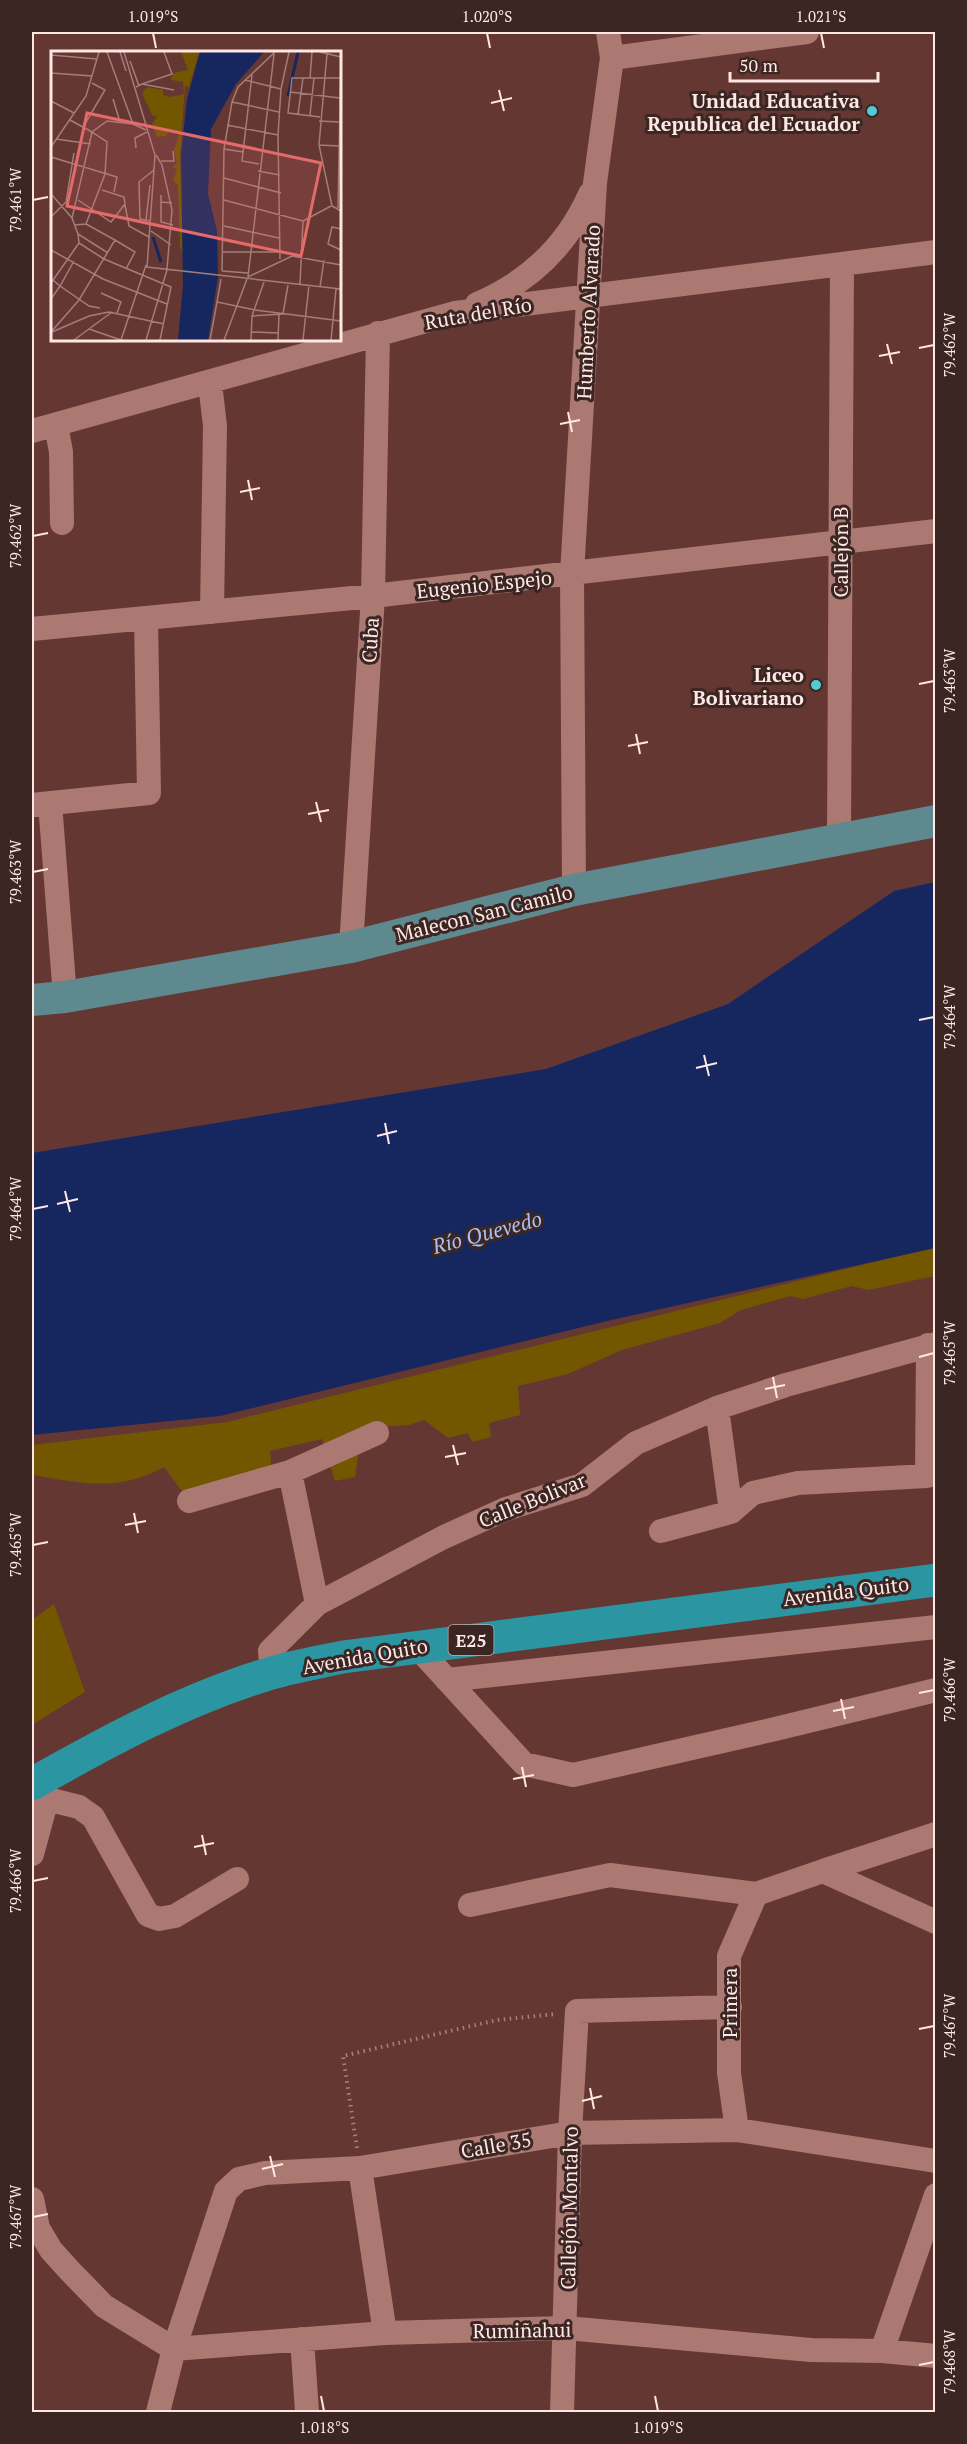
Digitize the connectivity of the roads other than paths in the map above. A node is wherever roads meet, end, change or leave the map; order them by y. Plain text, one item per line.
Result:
1 (608, 32) edge
2 (807, 32) edge
3 (612, 58) junction
4 (595, 183) junction
5 (936, 252) edge
6 (842, 265) junction
7 (589, 295) junction
8 (455, 313) junction
9 (378, 333) junction
10 (210, 383) junction
11 (56, 425) junction
12 (32, 431) edge
13 (62, 523) dead end
14 (936, 531) edge
15 (840, 542) junction
16 (572, 574) junction
17 (373, 596) junction
18 (212, 612) junction
19 (146, 619) junction
20 (32, 629) edge
21 (41, 804) edge
22 (936, 820) edge
23 (839, 838) junction
24 (574, 890) junction
25 (351, 947) junction
26 (65, 997) junction
27 (32, 1000) edge
28 (932, 1344) edge
29 (717, 1408) junction
30 (377, 1433) dead end
31 (290, 1472) junction
32 (189, 1501) dead end
33 (731, 1512) junction
34 (662, 1531) dead end
35 (936, 1580) edge
36 (317, 1604) junction
37 (936, 1627) edge
38 (417, 1647) junction
39 (272, 1673) junction
40 (447, 1680) junction
41 (936, 1690) edge
42 (39, 1788) edge
43 (36, 1827) edge
44 (936, 1834) edge
45 (32, 1854) edge
46 (823, 1871) junction
47 (237, 1879) dead end
48 (756, 1894) junction
49 (471, 1905) dead end
50 (936, 1922) edge
51 (730, 2007) junction
52 (737, 2130) junction
53 (570, 2133) junction
54 (936, 2161) edge
55 (360, 2168) junction
56 (936, 2195) edge
57 (32, 2199) edge
58 (566, 2328) junction
59 (385, 2333) junction
60 (302, 2339) junction
61 (174, 2349) junction
62 (882, 2351) junction
63 (936, 2356) edge
64 (158, 2412) edge
65 (307, 2412) edge
66 (562, 2412) edge

1 - 3 street, Humberto Alvarado
2 - 3 street
3 - 4 street, Humberto Alvarado
4 - 7 street, Humberto Alvarado
4 - 8 street
5 - 6 street, Ruta del Río
6 - 7 street, Ruta del Río
6 - 15 street, Callejón B
7 - 8 street, Ruta del Río
7 - 16 street, Humberto Alvarado
8 - 9 street, Ruta del Río
9 - 10 street, Ruta del Río
9 - 17 street, Cuba
10 - 11 street, Ruta del Río
10 - 18 street
11 - 12 street, Ruta del Río
11 - 13 street
14 - 15 street, Eugenio Espejo
15 - 16 street, Eugenio Espejo
15 - 23 street, Callejón B
16 - 17 street, Eugenio Espejo
16 - 24 street, Humberto Alvarado
17 - 18 street, Eugenio Espejo
17 - 25 street, Cuba
18 - 19 street, Eugenio Espejo
19 - 20 street, Eugenio Espejo
19 - 21 street
21 - 26 street
22 - 23 main road, Malecon San Camilo
23 - 24 main road, Malecon San Camilo
24 - 25 main road, Malecon San Camilo
25 - 26 main road, Malecon San Camilo
26 - 27 main road, Malecon San Camilo
28 - 29 street, Calle Bolivar
28 - 33 street
29 - 33 street
29 - 36 street, Calle Bolivar
30 - 31 street
31 - 32 street
31 - 36 street
33 - 34 street
35 - 38 highway, Avenida Quito / E25
36 - 39 street, Calle Bolivar
37 - 40 street
38 - 39 highway, Avenida Quito / E25
38 - 40 street
39 - 42 highway, Avenida Quito / E25
40 - 41 street
42 - 43 street
42 - 47 street
43 - 45 street
44 - 46 street
46 - 48 street
46 - 50 street
48 - 49 street
48 - 51 street, Primera
51 - 52 street, Primera
51 - 53 street, Callejón Montalvo
52 - 53 street, Calle 35
52 - 54 street, Calle 35
53 - 55 street, Calle 35
53 - 58 street, Callejón Montalvo
55 - 59 street
55 - 61 street, Calle 35
56 - 62 street
57 - 61 street
58 - 59 street, Rumiñahui
58 - 62 street, Rumiñahui
58 - 66 street, Callejón Montalvo
59 - 60 street, Rumiñahui
60 - 61 street, Rumiñahui
60 - 65 street
61 - 64 street
62 - 63 street, Rumiñahui

